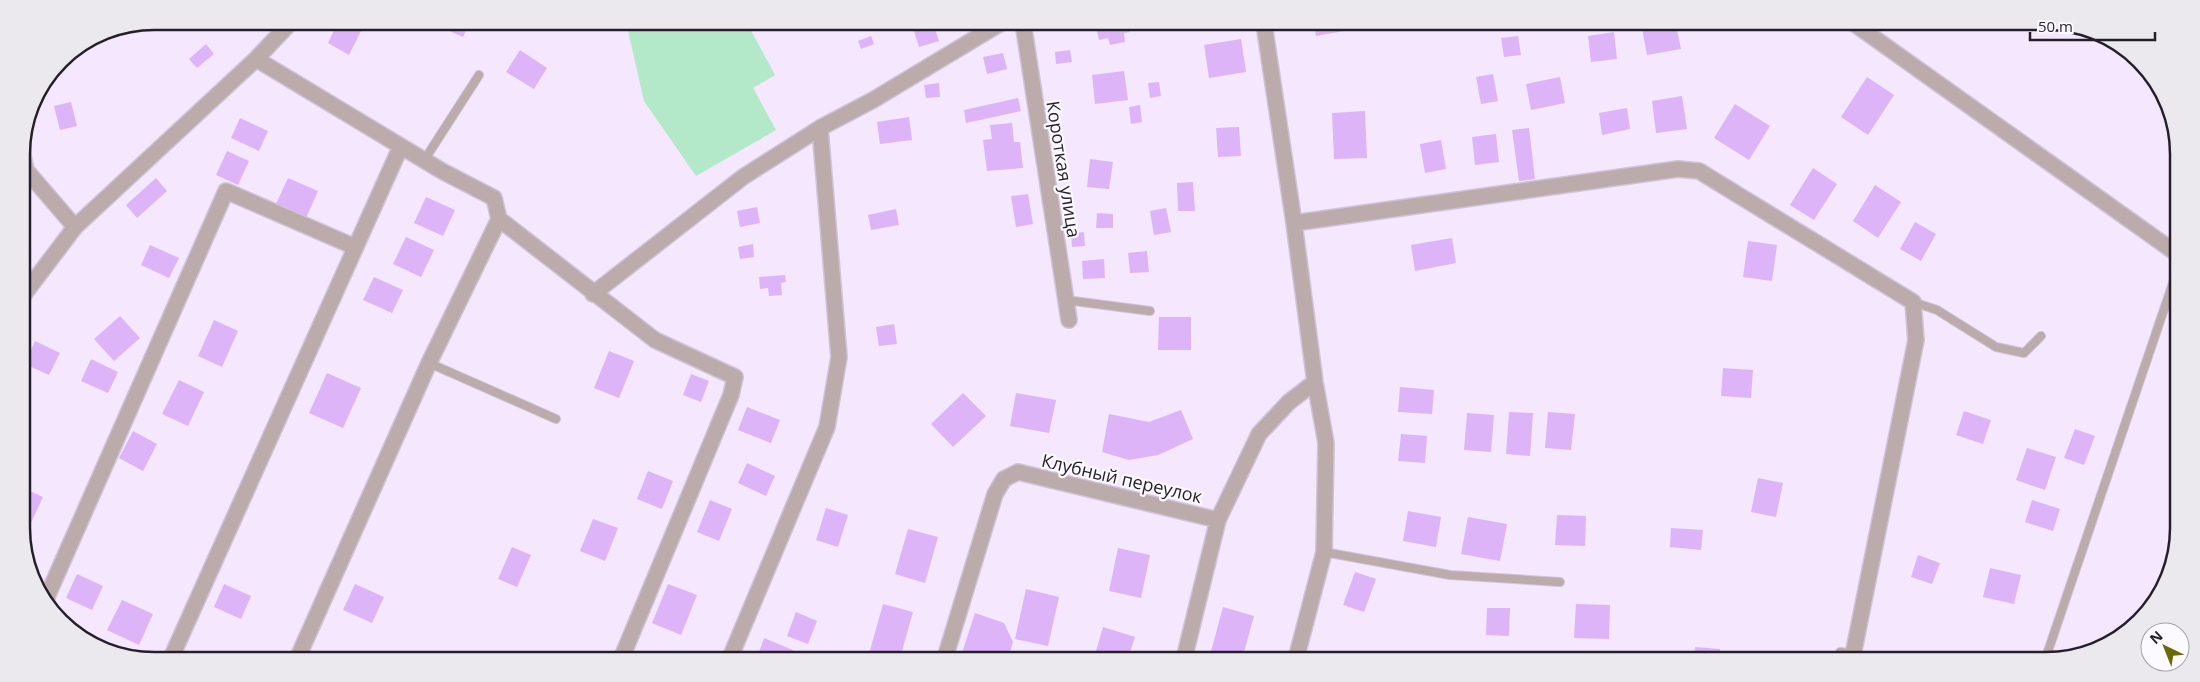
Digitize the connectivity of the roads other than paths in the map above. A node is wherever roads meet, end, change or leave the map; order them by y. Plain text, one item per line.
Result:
1 (282, 30) edge
2 (989, 30) edge
3 (1024, 30) edge
4 (1265, 30) edge
5 (1863, 30) edge
6 (256, 59) junction
7 (478, 75) dead end
8 (820, 128) junction
9 (401, 146) junction
10 (425, 159) junction
11 (30, 175) edge
12 (499, 219) junction
13 (1294, 223) junction
14 (75, 227) junction
15 (355, 247) junction
16 (2170, 247) edge
17 (30, 277) edge
18 (2170, 292) edge
19 (593, 294) junction
20 (1066, 300) junction
21 (1913, 302) junction
22 (1150, 311) dead end
23 (1069, 320) dead end
24 (2042, 336) dead end
25 (429, 362) junction
26 (1316, 382) junction
27 (556, 419) dead end
28 (1218, 520) junction
29 (1324, 552) junction
30 (1560, 582) dead end
31 (48, 593) edge
32 (174, 652) edge
33 (300, 652) edge
34 (624, 652) edge
35 (733, 652) edge
36 (946, 652) edge
37 (1186, 652) edge
38 (1298, 652) edge
39 (1850, 652) edge
40 (2048, 652) edge

1 - 6 street
2 - 8 street
3 - 20 street, Короткая улица
4 - 13 street
5 - 16 street
6 - 9 street
6 - 14 street
7 - 10 lane
8 - 19 street
8 - 35 street
9 - 10 street
9 - 15 street
10 - 12 street
11 - 14 street
12 - 19 street
12 - 25 street
13 - 21 street
13 - 26 street
14 - 17 street
15 - 31 street
15 - 32 street
18 - 40 lane
19 - 34 street
20 - 22 lane
20 - 23 street, Короткая улица
21 - 24 lane
21 - 39 street
25 - 27 lane
25 - 33 street
26 - 28 street
26 - 29 street
28 - 36 street, Клубный переулок
28 - 37 street
29 - 30 lane
29 - 38 street

